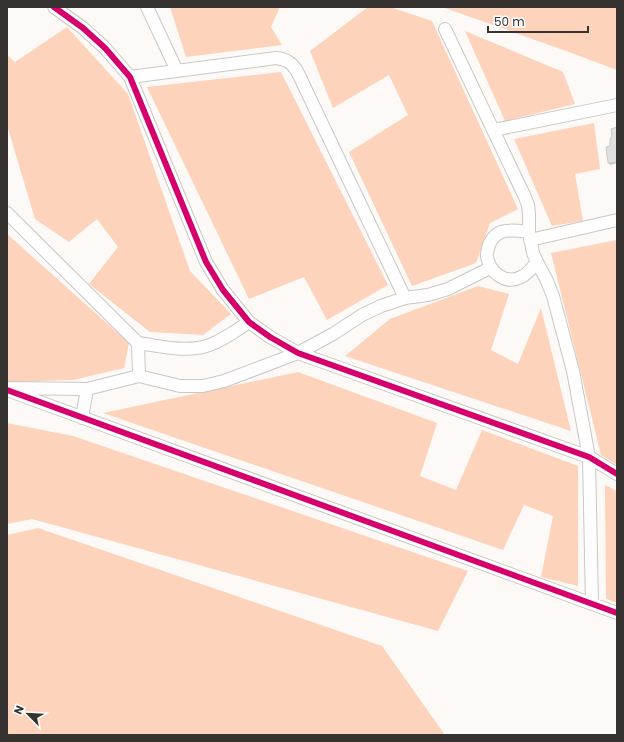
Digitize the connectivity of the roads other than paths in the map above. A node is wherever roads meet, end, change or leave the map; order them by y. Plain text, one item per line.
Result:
1 (54, 7) edge
2 (147, 7) edge
3 (445, 29) dead end
4 (177, 71) junction
5 (130, 77) junction
6 (617, 105) edge
7 (494, 130) junction
8 (7, 213) edge
9 (617, 220) edge
10 (530, 236) junction
11 (537, 262) junction
12 (490, 268) junction
13 (405, 298) junction
14 (250, 322) junction
15 (138, 343) junction
16 (298, 353) junction
17 (139, 376) junction
18 (7, 389) edge
19 (87, 389) junction
20 (82, 418) junction
21 (589, 457) junction
22 (617, 474) edge
23 (592, 604) junction
24 (617, 613) edge

1 - 5 street
2 - 4 street
3 - 7 street
4 - 5 street
4 - 13 street
5 - 14 street
6 - 7 street
7 - 10 street
8 - 15 street
9 - 10 street
10 - 11 street
10 - 12 street
11 - 12 street
11 - 21 street
12 - 13 street
13 - 16 street
14 - 15 street
14 - 16 street
15 - 17 street
16 - 17 street
16 - 21 street
17 - 19 street
18 - 19 street
18 - 20 street
19 - 20 street
20 - 23 street
21 - 22 street
21 - 23 street
23 - 24 street

